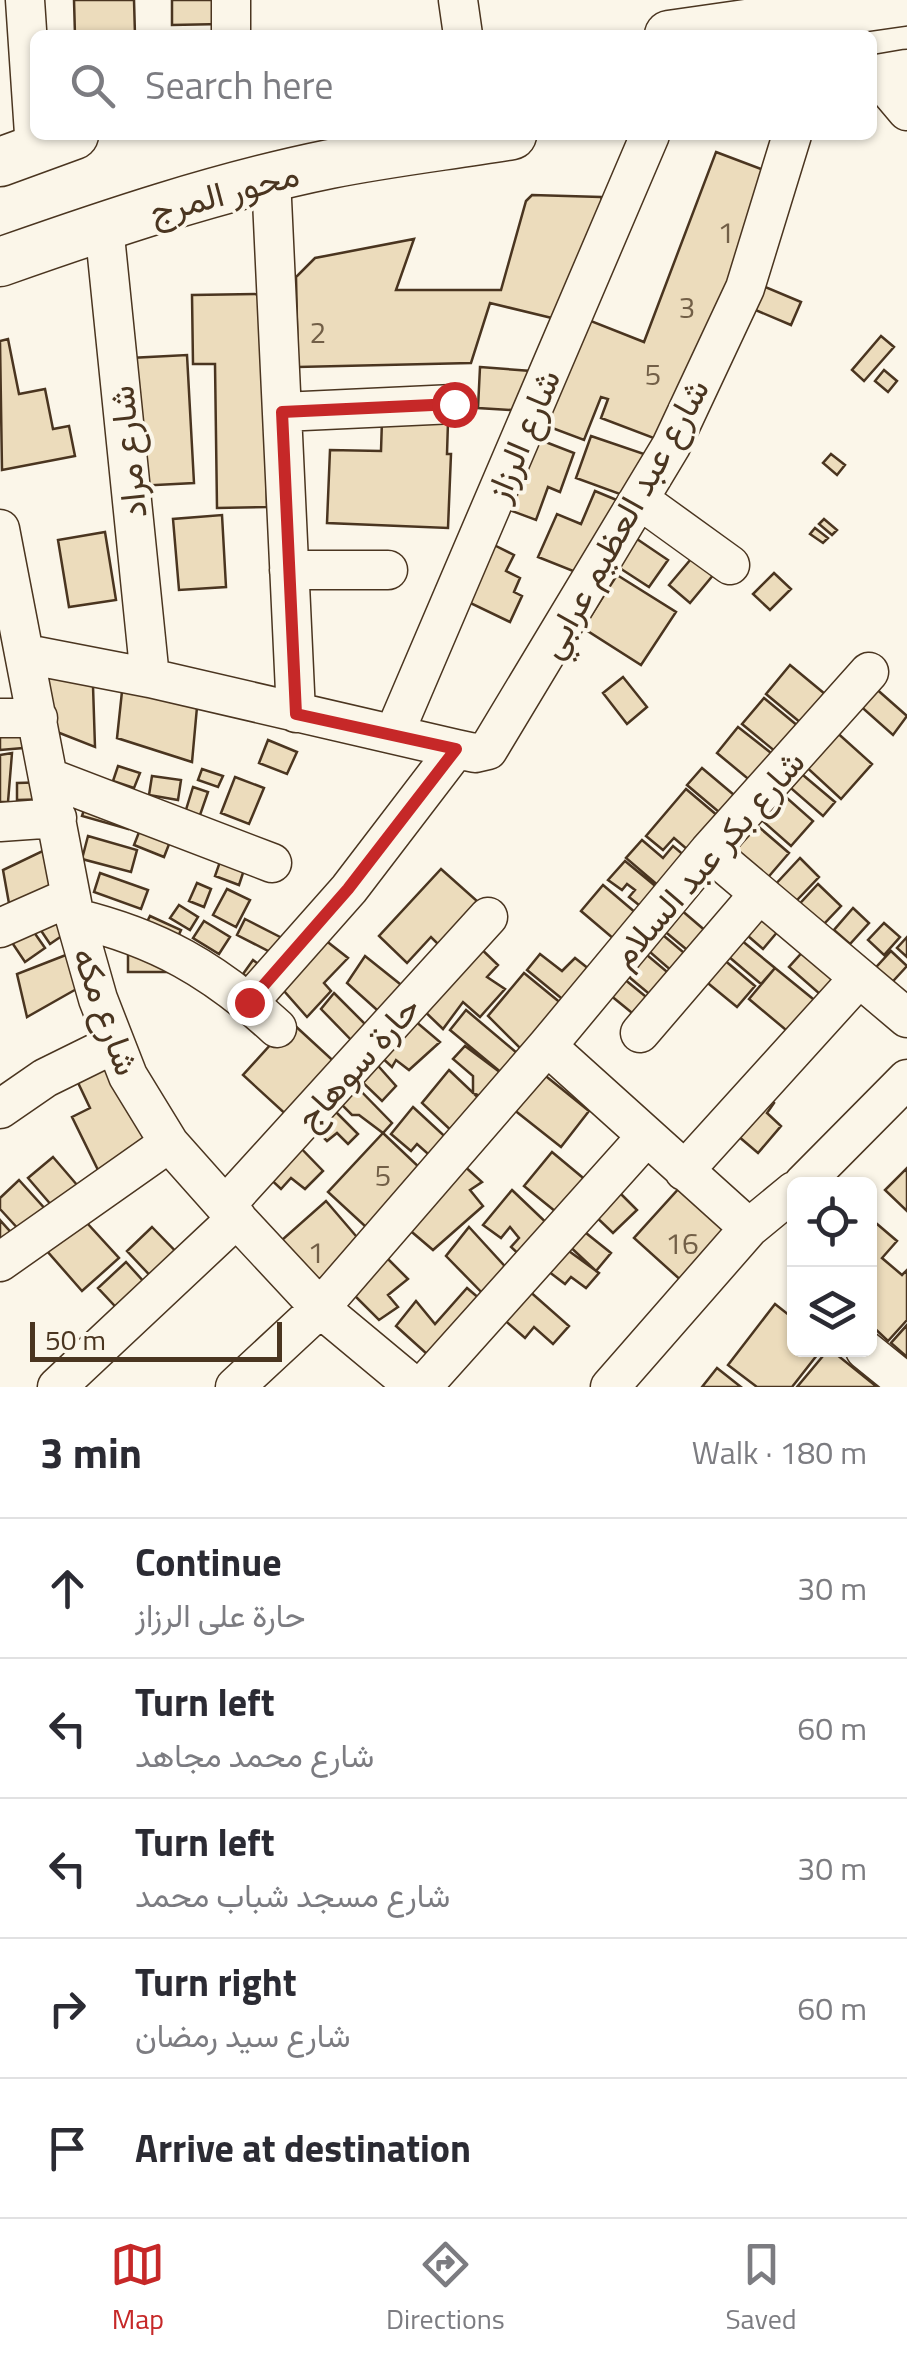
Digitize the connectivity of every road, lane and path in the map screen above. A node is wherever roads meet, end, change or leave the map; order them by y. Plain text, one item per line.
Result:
1 (26, 0) edge
2 (231, 0) edge
3 (458, 0) edge
4 (907, 1) edge
5 (738, 12) edge
6 (231, 30) edge
7 (462, 30) edge
8 (684, 30) edge
9 (30, 60) edge
10 (481, 140) edge
11 (648, 140) edge
12 (790, 140) edge
13 (271, 178) junction
14 (104, 226) junction
15 (0, 262) edge
16 (454, 404) dead end
17 (282, 412) junction
18 (640, 500) junction
19 (0, 529) edge
20 (730, 565) dead end
21 (289, 570) junction
22 (388, 570) dead end
23 (7, 599) edge
24 (26, 654) junction
25 (869, 672) dead end
26 (150, 678) junction
27 (296, 714) junction
28 (0, 718) edge
29 (38, 718) junction
30 (394, 734) junction
31 (456, 749) junction
32 (50, 778) junction
33 (56, 818) junction
34 (0, 822) edge
35 (709, 851) junction
36 (272, 863) dead end
37 (759, 894) junction
38 (72, 907) junction
39 (488, 917) dead end
40 (0, 928) edge
41 (858, 979) junction
42 (249, 1002) junction
43 (907, 1018) edge
44 (277, 1028) dead end
45 (640, 1033) dead end
46 (114, 1044) junction
47 (547, 1046) junction
48 (907, 1078) edge
49 (0, 1109) edge
50 (646, 1137) junction
51 (169, 1143) junction
52 (684, 1171) junction
53 (810, 1177) edge
54 (787, 1197) edge
55 (231, 1212) junction
56 (749, 1228) junction
57 (0, 1262) edge
58 (320, 1308) junction
59 (874, 1357) edge
60 (907, 1384) edge
61 (410, 1385) edge
62 (57, 1387) edge
63 (235, 1387) edge
64 (610, 1387) edge

1 - 9 street
2 - 6 street
3 - 7 street
4 - 5 main road
5 - 8 main road
10 - 13 main road, محور المرج
11 - 30 street, شارع الرزاز
12 - 18 street, شارع عبد العظيم عرابي
13 - 14 main road, محور المرج
13 - 17 street
14 - 15 main road, محور المرج
14 - 26 street, شارع مراد
16 - 17 street
17 - 21 street
18 - 20 street
18 - 31 street, شارع عبد العظيم عرابي
19 - 23 street, شارع مكه
21 - 22 street
21 - 27 street
23 - 24 street, شارع مكه
24 - 26 street
24 - 29 street, شارع مكه
25 - 35 street, شارع بكر عبد السلام
26 - 27 street
27 - 30 street
28 - 29 street
29 - 32 street, شارع مكه
30 - 31 street
31 - 42 street
32 - 33 street, شارع مكه
32 - 36 street
33 - 34 street
33 - 38 street, شارع مكه
35 - 37 street
35 - 47 street, شارع بكر عبد السلام
37 - 41 street
37 - 45 street
38 - 40 street
38 - 42 street
38 - 46 street, شارع مكه
39 - 55 street, حارة سوهاج
41 - 43 street
41 - 52 street
42 - 44 street
46 - 49 street
46 - 51 street, شارع مكه
47 - 50 street
47 - 58 street, شارع بكر عبد السلام
48 - 53 street
50 - 52 street
50 - 61 street
51 - 55 street, شارع مكه
51 - 57 street
52 - 56 street
54 - 56 street
55 - 58 street, شارع مكه
55 - 62 street, حارة سوهاج
56 - 64 street
58 - 61 street, شارع مكه
58 - 63 street, شارع بكر عبد السلام
59 - 60 street

